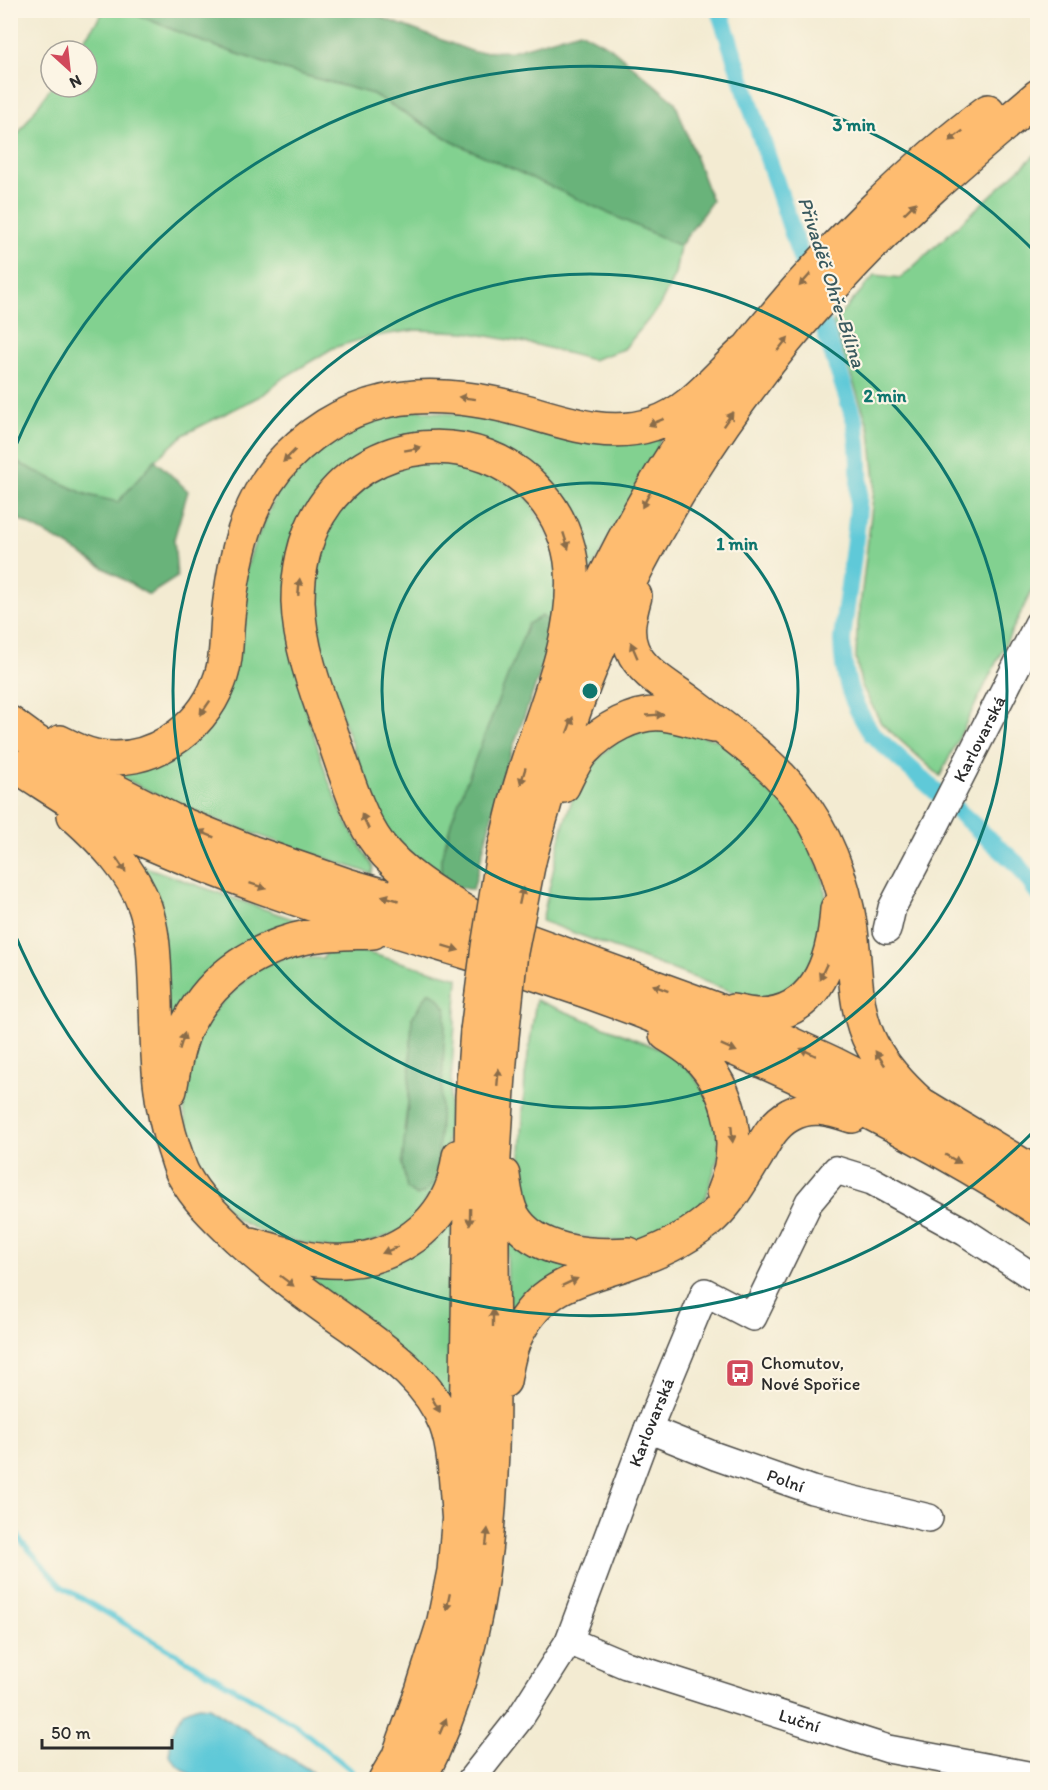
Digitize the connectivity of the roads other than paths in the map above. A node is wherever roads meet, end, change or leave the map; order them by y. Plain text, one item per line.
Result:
1 (1038, 76) edge
2 (1038, 96) edge
3 (864, 236) junction
4 (741, 366) junction
5 (652, 540) junction
6 (1038, 624) edge
7 (548, 701) junction
8 (10, 717) edge
9 (10, 723) edge
10 (723, 729) junction
11 (14, 764) edge
12 (830, 854) junction
13 (516, 858) junction
14 (487, 926) junction
15 (886, 930) dead end
16 (396, 931) junction
17 (616, 1002) junction
18 (715, 1009) junction
19 (483, 1106) junction
20 (165, 1118) junction
21 (954, 1125) junction
22 (902, 1131) junction
23 (1038, 1175) edge
24 (1038, 1209) edge
25 (686, 1237) junction
26 (243, 1242) junction
27 (1038, 1280) edge
28 (648, 1429) junction
29 (493, 1440) junction
30 (929, 1518) dead end
31 (459, 1523) junction
32 (569, 1641) junction
33 (1032, 1777) edge
34 (385, 1779) edge
35 (419, 1779) edge
36 (471, 1779) edge

1 -> 3 highway
3 -> 2 highway
3 - 4 highway
5 -> 4 highway
4 -> 7 highway
4 -> 8 highway
10 -> 5 highway
13 -> 5 highway
6 - 15 street, Karlovarská
7 -> 13 highway
14 -> 7 highway
14 -> 9 highway
10 - 12 highway
13 -> 10 highway
11 -> 16 highway
11 -> 20 highway
12 -> 18 highway
21 -> 12 highway
13 - 19 highway, bridge
18 -> 14 highway
16 -> 17 highway
20 -> 16 highway
17 -> 22 highway
17 -> 25 highway
21 -> 18 highway
19 - 25 highway
19 -> 26 highway
29 -> 19 highway
19 -> 31 highway
20 - 26 highway
21 - 23 highway
22 -> 24 highway
22 - 25 highway
29 -> 25 highway
26 -> 31 highway
27 - 28 street, Karlovarská
28 - 30 street, Polní
28 - 32 street, Karlovarská
35 -> 29 highway
31 -> 34 highway
32 - 33 street, Luční
32 - 36 street, Karlovarská

